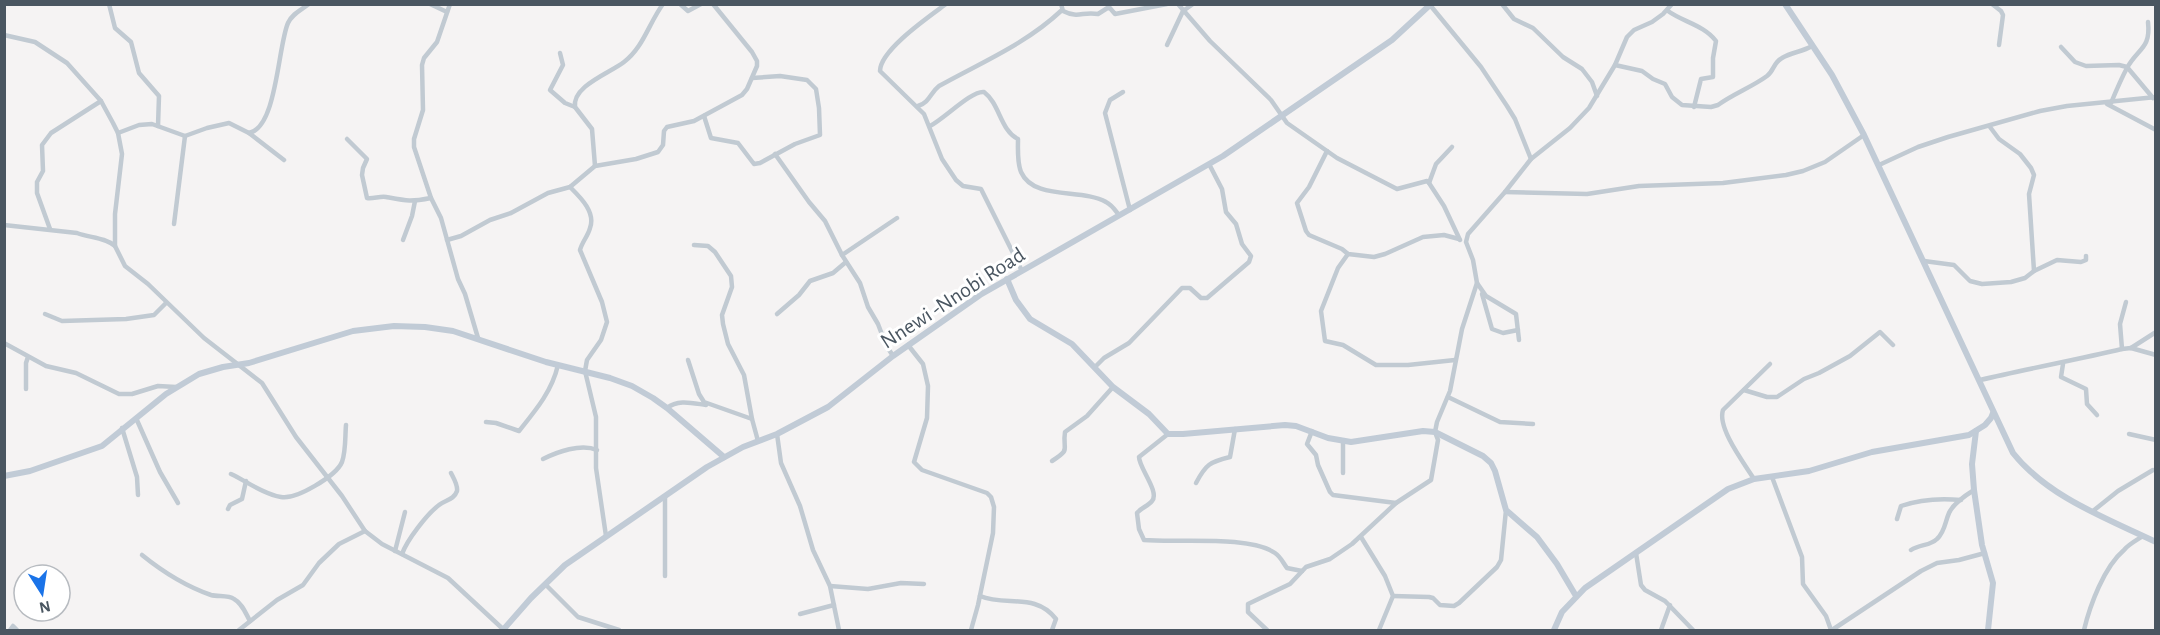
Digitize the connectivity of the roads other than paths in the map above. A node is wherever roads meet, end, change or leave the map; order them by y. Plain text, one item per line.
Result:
1 (109, 4) edge
2 (309, 4) edge
3 (430, 4) edge
4 (450, 4) edge
5 (663, 4) edge
6 (680, 4) edge
7 (701, 4) edge
8 (713, 4) edge
9 (946, 4) edge
10 (1167, 4) edge
11 (1178, 4) edge
12 (1193, 4) edge
13 (1502, 4) edge
14 (1672, 4) edge
15 (1785, 4) edge
16 (1992, 4) edge
17 (1431, 5) edge
18 (1061, 7) edge
19 (1183, 11) junction
20 (1668, 11) junction
21 (447, 12) junction
22 (2148, 22) dead end
23 (4, 35) edge
24 (1167, 45) dead end
25 (1999, 45) dead end
26 (1812, 46) junction
27 (2061, 47) dead end
28 (560, 53) dead end
29 (1615, 65) junction
30 (2127, 67) junction
31 (752, 78) junction
32 (1123, 92) dead end
33 (1597, 96) junction
34 (2154, 98) edge
35 (101, 101) junction
36 (2108, 103) junction
37 (918, 106) junction
38 (1694, 106) junction
39 (574, 107) junction
40 (704, 116) junction
41 (1282, 116) junction
42 (158, 126) junction
43 (930, 126) junction
44 (1990, 126) junction
45 (2156, 130) edge
46 (249, 132) junction
47 (118, 133) junction
48 (1864, 135) junction
49 (185, 136) junction
50 (347, 139) dead end
51 (1452, 147) dead end
52 (1327, 151) junction
53 (775, 154) junction
54 (1531, 159) junction
55 (284, 160) dead end
56 (1209, 164) junction
57 (1879, 165) junction
58 (595, 166) junction
59 (1429, 183) junction
60 (570, 187) junction
61 (1505, 192) junction
62 (431, 198) junction
63 (415, 201) junction
64 (1130, 210) junction
65 (1119, 216) junction
66 (897, 218) dead end
67 (174, 224) dead end
68 (4, 225) edge
69 (50, 229) junction
70 (403, 240) dead end
71 (447, 240) junction
72 (1460, 240) junction
73 (694, 245) dead end
74 (116, 246) junction
75 (1467, 247) junction
76 (1348, 254) junction
77 (842, 255) junction
78 (2086, 256) dead end
79 (1924, 261) junction
80 (846, 262) junction
81 (1022, 271) junction
82 (2034, 271) junction
83 (1007, 279) junction
84 (1477, 283) junction
85 (1481, 290) junction
86 (2126, 302) dead end
87 (166, 303) junction
88 (45, 314) dead end
89 (777, 314) dead end
90 (1518, 330) junction
91 (2156, 332) edge
92 (478, 338) junction
93 (1519, 340) dead end
94 (4, 343) edge
95 (908, 345) junction
96 (1893, 345) dead end
97 (2131, 348) junction
98 (2122, 349) junction
99 (2156, 355) edge
100 (893, 356) junction
101 (28, 357) junction
102 (688, 360) dead end
103 (1455, 360) junction
104 (1770, 364) dead end
105 (2063, 364) junction
106 (240, 365) junction
107 (558, 365) junction
108 (1095, 367) junction
109 (585, 371) junction
110 (1980, 380) junction
111 (176, 387) junction
112 (1113, 387) junction
113 (26, 389) dead end
114 (1744, 390) junction
115 (1448, 397) junction
116 (708, 405) junction
117 (667, 408) junction
118 (1993, 412) junction
119 (2097, 415) dead end
120 (136, 418) junction
121 (752, 419) junction
122 (486, 422) dead end
123 (1533, 424) dead end
124 (346, 425) dead end
125 (122, 428) junction
126 (1235, 429) junction
127 (1979, 430) junction
128 (2001, 430) junction
129 (1312, 431) junction
130 (1436, 432) junction
131 (777, 434) junction
132 (1168, 434) junction
133 (2129, 434) dead end
134 (2156, 440) edge
135 (759, 441) junction
136 (1343, 442) junction
137 (597, 450) junction
138 (724, 457) junction
139 (543, 459) dead end
140 (1052, 461) dead end
141 (2153, 471) dead end
142 (452, 473) dead end
143 (1343, 473) dead end
144 (231, 474) dead end
145 (4, 476) edge
146 (327, 477) junction
147 (1772, 477) junction
148 (1754, 479) junction
149 (246, 481) junction
150 (1196, 483) dead end
151 (1974, 490) junction
152 (138, 495) dead end
153 (665, 496) junction
154 (1961, 500) junction
155 (1396, 502) junction
156 (178, 503) dead end
157 (228, 509) dead end
158 (1506, 510) junction
159 (2093, 511) junction
160 (405, 512) dead end
161 (1897, 519) dead end
162 (365, 531) junction
163 (606, 536) junction
164 (2143, 536) junction
165 (1361, 537) junction
166 (2156, 542) edge
167 (396, 550) junction
168 (1911, 550) dead end
169 (1636, 553) junction
170 (1984, 553) junction
171 (402, 554) junction
172 (142, 555) dead end
173 (1302, 571) junction
174 (665, 576) dead end
175 (544, 584) junction
176 (924, 584) dead end
177 (830, 586) junction
178 (980, 596) junction
179 (1393, 596) junction
180 (1576, 596) junction
181 (834, 605) junction
182 (1670, 605) junction
183 (800, 614) dead end
184 (250, 621) junction
185 (10, 630) edge
186 (17, 630) edge
187 (239, 630) edge
188 (504, 630) edge
189 (619, 630) edge
190 (839, 630) edge
191 (970, 630) edge
192 (1052, 630) edge
193 (1267, 630) edge
194 (1379, 630) edge
195 (1554, 630) edge
196 (1661, 630) edge
197 (1693, 630) edge
198 (1831, 630) edge
199 (1988, 630) edge
200 (2085, 630) edge

1 - 42 street
2 - 46 street
3 - 21 street
4 - 21 street
5 - 39 street
6 - 7 street
8 - 31 street
9 - 37 street
10 - 18 street
11 - 19 street
12 - 19 street
13 - 33 street
14 - 20 street
15 - 26 main road
16 - 25 street
17 - 41 main road, Nnewi -Nnobi Road
17 - 54 street
18 - 37 street
19 - 24 street
19 - 41 street
20 - 29 street
20 - 38 street
21 - 62 street
22 - 30 street
23 - 35 street
26 - 38 street
26 - 48 main road
27 - 30 street
28 - 39 street
29 - 33 street
29 - 38 street
30 - 34 street
30 - 36 street
31 - 40 street
31 - 53 street
32 - 64 street
33 - 54 street
34 - 36 street
35 - 47 street
35 - 69 street
36 - 44 street
36 - 45 street
37 - 43 street
39 - 58 street
40 - 53 street
40 - 58 street
41 - 52 street
41 - 56 main road, Nnewi -Nnobi Road
42 - 47 street
42 - 49 street
43 - 65 street
43 - 81 street
44 - 57 street
44 - 82 street
46 - 49 street
46 - 55 street
47 - 74 street
48 - 57 main road
48 - 61 street
49 - 67 street
50 - 63 street
51 - 59 street
52 - 59 street
52 - 76 street
53 - 77 street
54 - 61 street
56 - 64 main road, Nnewi -Nnobi Road
56 - 108 street
57 - 79 main road
58 - 60 street
59 - 72 street
60 - 71 street
60 - 109 street
61 - 75 street
62 - 63 street
62 - 71 street
63 - 70 street
64 - 65 main road, Nnewi -Nnobi Road
65 - 81 main road, Nnewi -Nnobi Road
66 - 77 street
68 - 69 street
69 - 74 street
71 - 92 street
72 - 75 street
72 - 76 street
73 - 121 street
74 - 87 street
75 - 84 street
76 - 103 street
77 - 80 street
78 - 82 street
79 - 82 street
79 - 110 main road
80 - 89 street
80 - 100 street
81 - 83 main road, Nnewi -Nnobi Road
83 - 95 main road, Nnewi -Nnobi Road
83 - 108 main road
84 - 85 street
84 - 103 street
85 - 90 street
85 - 90 street
86 - 98 street
87 - 88 street
87 - 106 street
90 - 93 street
91 - 97 street
92 - 106 main road
92 - 107 main road
94 - 101 street
95 - 100 main road, Nnewi -Nnobi Road
95 - 178 street
96 - 114 street
97 - 98 street
97 - 99 street
98 - 105 street
100 - 131 main road, Nnewi -Nnobi Road
101 - 111 street
101 - 113 street
102 - 116 street
103 - 115 street
104 - 114 street
105 - 110 street
105 - 119 street
106 - 111 main road
106 - 146 street
107 - 109 main road
107 - 122 street
108 - 112 main road
109 - 117 main road
109 - 137 street
110 - 118 main road
111 - 120 main road
112 - 132 main road
112 - 140 street
114 - 148 street
115 - 123 street
115 - 130 street
116 - 117 street
116 - 121 street
117 - 138 main road
118 - 127 main road
118 - 128 main road
120 - 125 main road
120 - 156 street
121 - 135 street
124 - 146 street
125 - 145 main road
125 - 152 street
126 - 129 main road
126 - 132 main road
126 - 150 street
127 - 128 main road
127 - 147 main road
127 - 151 main road
128 - 159 main road
129 - 136 main road
129 - 155 street
130 - 136 main road
130 - 155 street
130 - 158 main road
131 - 135 main road, Nnewi -Nnobi Road
131 - 177 street
132 - 173 street
133 - 134 street
135 - 138 main road, Nnewi -Nnobi Road
136 - 143 street
137 - 139 street
137 - 163 street
138 - 153 main road, Nnewi -Nnobi Road
141 - 159 street
142 - 171 street
144 - 149 street
146 - 149 street
146 - 162 street
147 - 148 main road
147 - 198 street
148 - 169 main road
149 - 157 street
151 - 154 street
151 - 170 main road
153 - 163 main road, Nnewi -Nnobi Road
153 - 174 street
154 - 161 street
154 - 168 street
155 - 165 street
158 - 179 street
158 - 180 main road
159 - 164 main road
160 - 167 street
162 - 167 street
162 - 184 street
163 - 175 main road, Nnewi -Nnobi Road
164 - 166 main road
164 - 200 street
165 - 173 street
165 - 179 street
167 - 171 street
169 - 180 main road
169 - 182 street
170 - 198 street
170 - 199 main road
171 - 188 street
172 - 184 street
173 - 193 street
175 - 188 main road, Nnewi -Nnobi Road
175 - 189 street
176 - 177 street
177 - 181 street
178 - 191 street
178 - 192 street
179 - 194 street
180 - 195 main road
181 - 183 street
181 - 190 street
182 - 196 street
182 - 197 street
184 - 187 street
185 - 186 street

